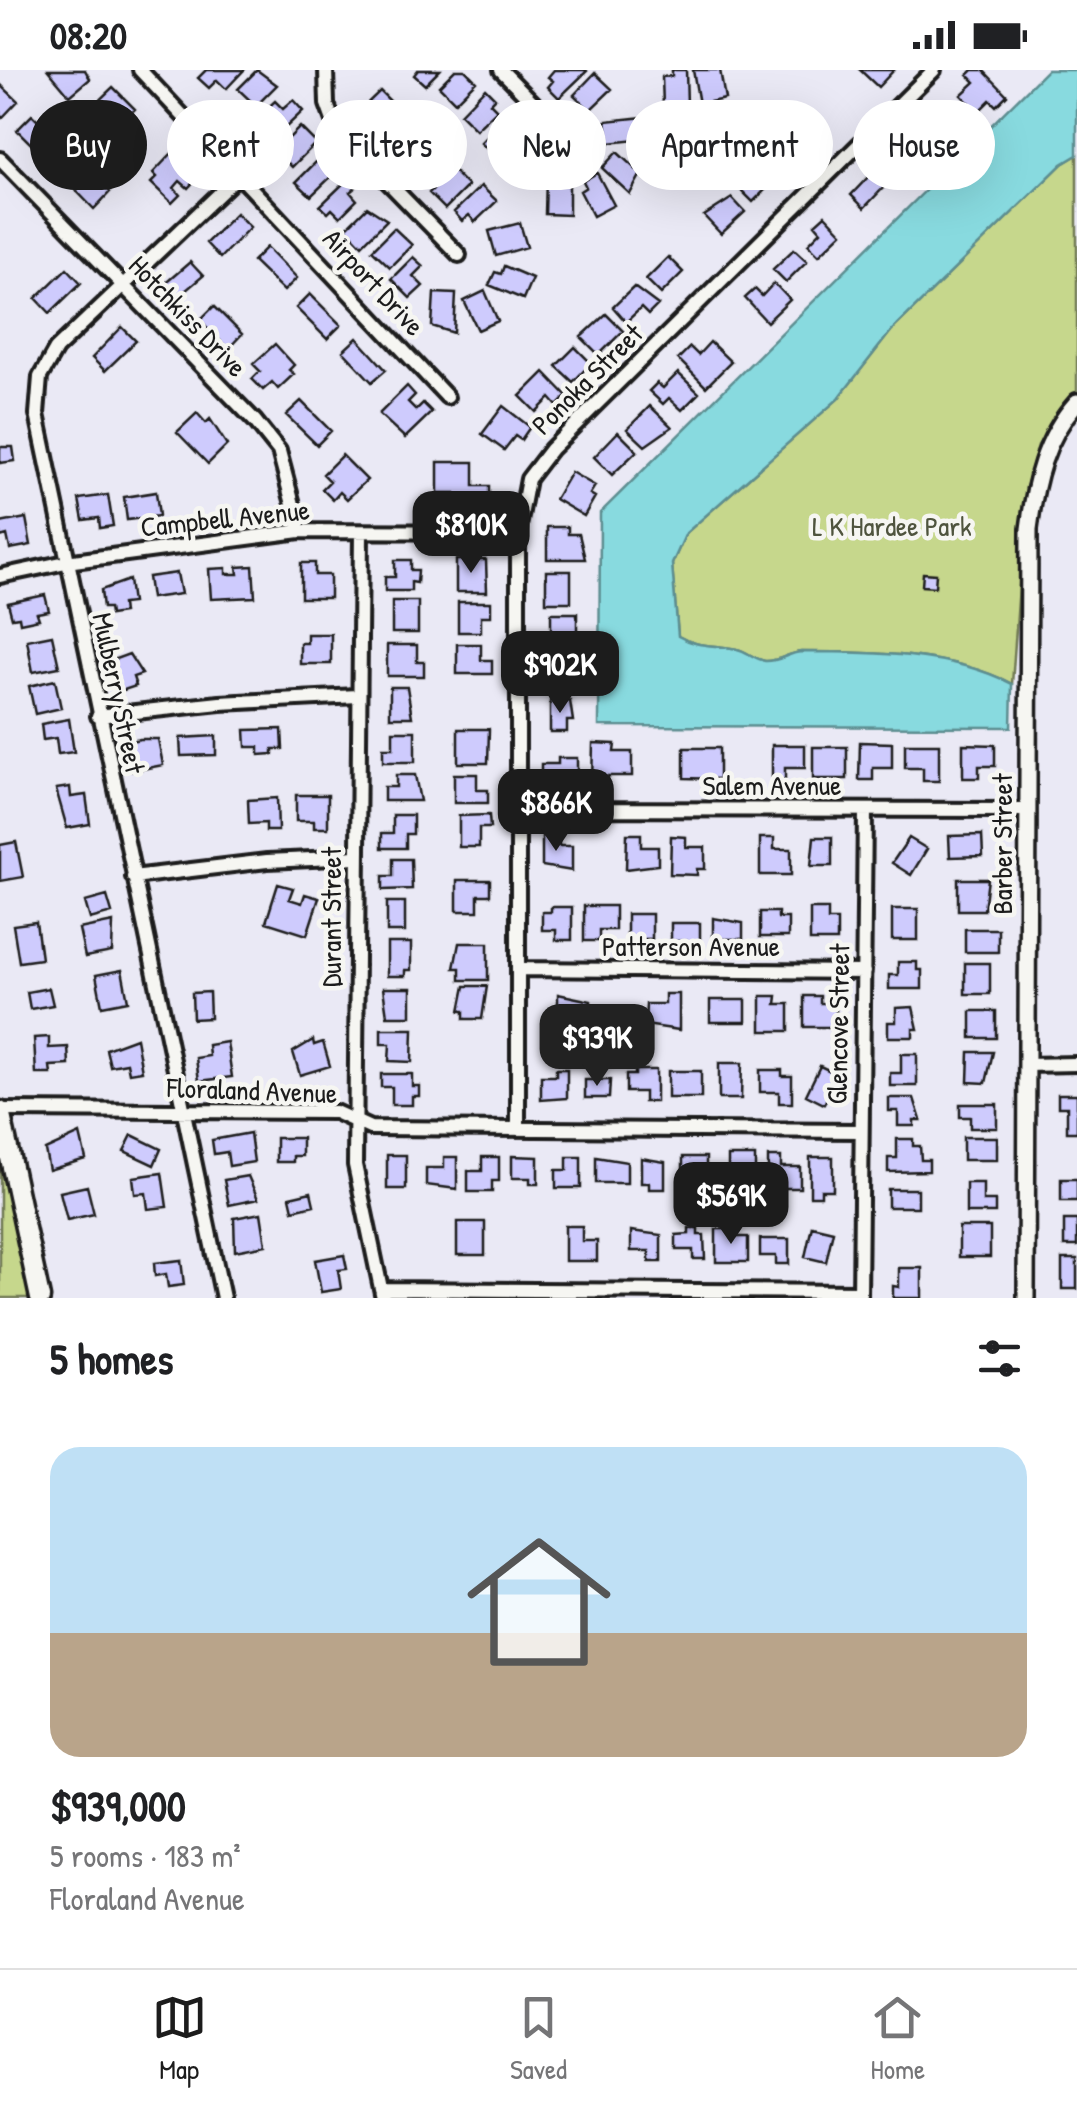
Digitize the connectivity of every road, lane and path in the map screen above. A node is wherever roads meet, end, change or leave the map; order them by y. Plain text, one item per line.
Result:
1 (140, 70) edge
2 (326, 70) edge
3 (501, 70) edge
4 (934, 70) edge
5 (169, 100) edge
6 (531, 100) edge
7 (0, 159) edge
8 (223, 190) edge
9 (255, 190) edge
10 (459, 256) dead end
11 (122, 284) junction
12 (447, 397) dead end
13 (1077, 402) edge
14 (300, 530) junction
15 (518, 532) junction
16 (361, 533) junction
17 (66, 562) junction
18 (0, 576) edge
19 (358, 696) junction
20 (98, 716) junction
21 (516, 808) junction
22 (866, 810) junction
23 (1028, 810) junction
24 (357, 857) junction
25 (133, 878) junction
26 (518, 969) junction
27 (864, 972) junction
28 (1077, 1064) edge
29 (1026, 1065) junction
30 (0, 1110) edge
31 (182, 1112) junction
32 (354, 1120) junction
33 (518, 1128) junction
34 (861, 1131) junction
35 (382, 1293) edge
36 (860, 1295) edge
37 (40, 1298) edge
38 (223, 1298) edge
39 (1026, 1298) edge

1 - 5 street, Airport Drive
2 - 10 street
3 - 6 street
4 - 15 street, Ponoka Street
7 - 11 street, Hotchkiss Drive
8 - 11 street, Mulberry Street
9 - 12 street, Airport Drive
11 - 14 street, Hotchkiss Drive
11 - 17 street, Mulberry Street
13 - 23 street, Barber Street
14 - 16 street, Campbell Avenue
14 - 17 street, Campbell Avenue
15 - 16 street, Campbell Avenue
15 - 21 street, Ponoka Street
16 - 19 street, Durant Street
17 - 18 street, Campbell Avenue
17 - 20 street, Mulberry Street
19 - 20 street
19 - 24 street, Durant Street
20 - 25 street, Mulberry Street
21 - 22 street, Salem Avenue
21 - 26 street, Ponoka Street
22 - 23 street, Salem Avenue
22 - 27 street, Glencove Street
23 - 29 street, Barber Street
24 - 25 street
24 - 32 street, Durant Street
25 - 31 street, Mulberry Street
26 - 27 street, Patterson Avenue
26 - 33 street, Ponoka Street
27 - 34 street, Glencove Street
28 - 29 street
29 - 39 street, Barber Street
30 - 31 street, Floraland Avenue
30 - 37 main road
31 - 32 street, Floraland Avenue
31 - 38 street, Mulberry Street
32 - 33 street, Floraland Avenue
32 - 35 street, Durant Street
33 - 34 street, Floraland Avenue
34 - 36 street, Glencove Street
35 - 36 street

